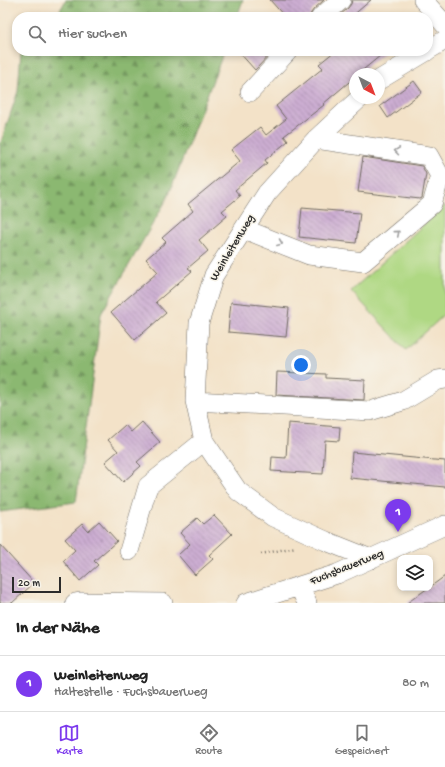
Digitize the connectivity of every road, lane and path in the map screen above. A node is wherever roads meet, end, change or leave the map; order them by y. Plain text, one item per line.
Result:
1 (341, 0) edge
2 (423, 0) edge
3 (327, 12) edge
4 (445, 25) edge
5 (445, 40) edge
6 (433, 48) edge
7 (283, 56) edge
8 (420, 56) edge
9 (385, 76) edge
10 (250, 92) dead end
11 (354, 104) edge
12 (316, 140) junction
13 (244, 229) junction
14 (445, 379) edge
15 (195, 401) junction
16 (204, 441) junction
17 (445, 525) edge
18 (297, 547) dead end
19 (129, 551) dead end
20 (261, 554) dead end
21 (371, 559) junction
22 (299, 586) junction
23 (75, 603) edge
24 (163, 603) edge
25 (246, 603) edge
26 (307, 603) edge

1 - 3 street
2 - 4 street
5 - 6 street
7 - 10 street
8 - 9 street
11 - 12 street, Weinleitenweg
12 - 13 street, Weinleitenweg
13 -> 12 street
13 - 15 street, Weinleitenweg
14 - 15 street
15 - 16 street, Weinleitenweg
16 - 19 street
16 - 21 street, Weinleitenweg
17 - 21 street, Fuchsbauerweg
18 - 20 path
21 - 22 street, Fuchsbauerweg
22 - 25 street, Fuchsbauerweg
22 - 26 street
23 - 24 street

